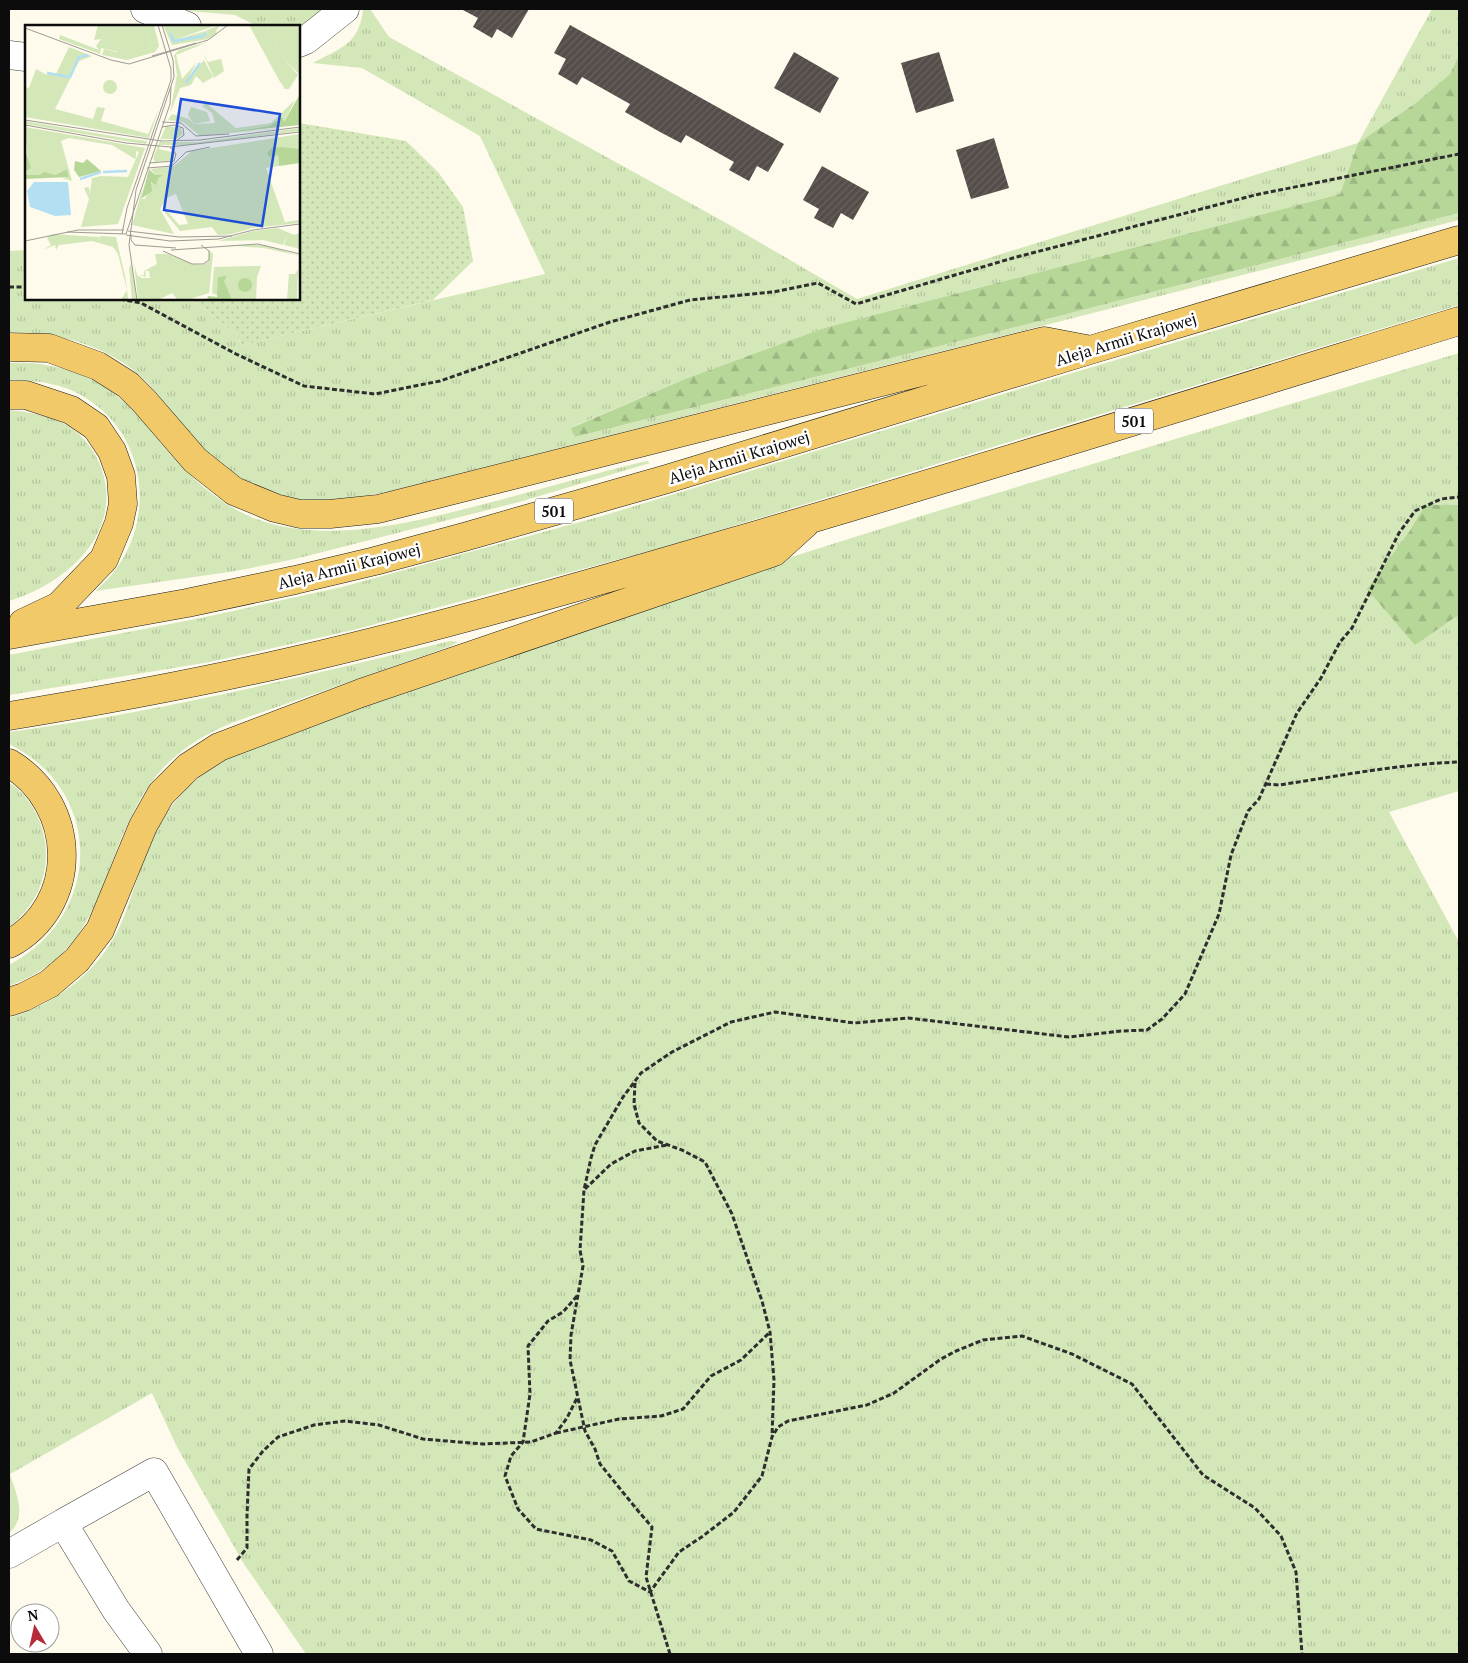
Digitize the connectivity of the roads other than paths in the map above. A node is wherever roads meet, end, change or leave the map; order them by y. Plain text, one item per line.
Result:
1 (145, 9) edge
2 (345, 9) edge
3 (185, 25) edge
4 (300, 43) edge
5 (9, 55) edge
6 (25, 57) edge
7 (1459, 240) edge
8 (1459, 321) edge
9 (9, 347) edge
10 (1090, 350) junction
11 (9, 395) edge
12 (808, 520) junction
13 (9, 630) edge
14 (9, 635) edge
15 (9, 716) edge
16 (9, 763) edge
17 (9, 944) edge
18 (9, 1002) edge
19 (63, 1523) junction
20 (9, 1554) edge
21 (148, 1654) edge
22 (259, 1654) edge

1 - 3 lane
2 - 4 lane
5 - 6 lane
7 - 10 main road, Aleja Armii Krajowej / 501
8 - 12 main road, 501
9 - 10 main road
10 - 14 main road, Aleja Armii Krajowej / 501
11 - 13 main road
12 - 15 main road, 501
12 - 18 main road
16 - 17 main road
19 - 20 lane
19 - 21 lane
19 - 22 lane

